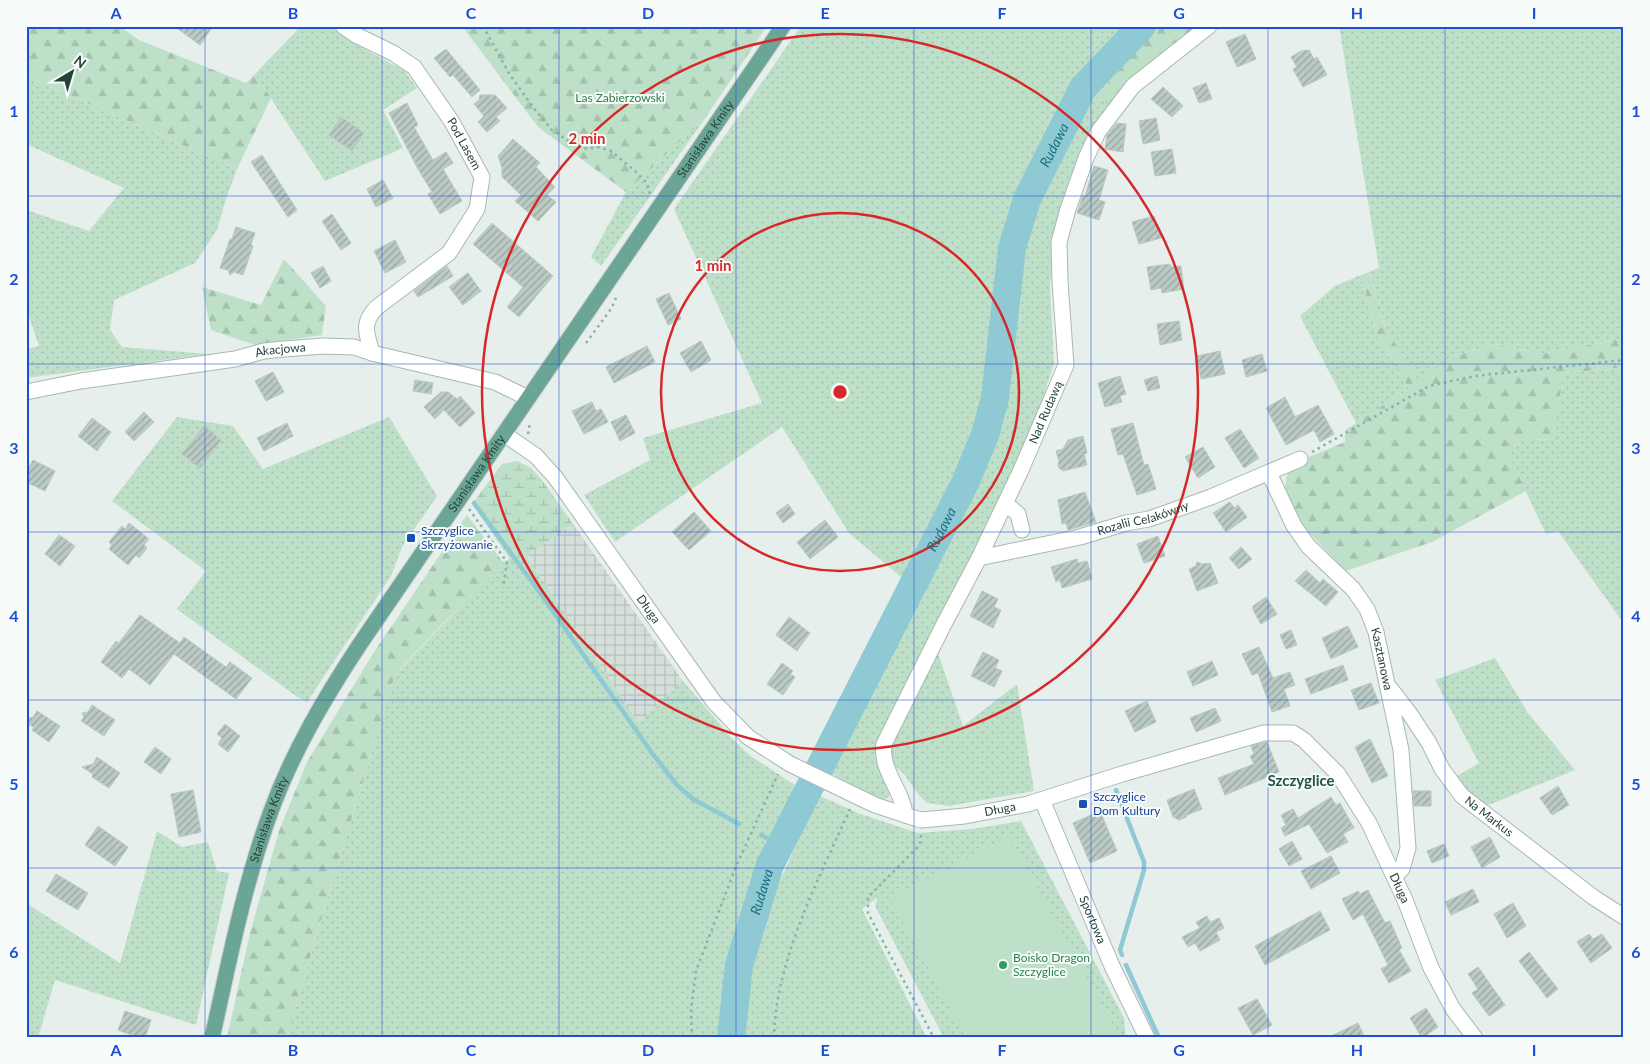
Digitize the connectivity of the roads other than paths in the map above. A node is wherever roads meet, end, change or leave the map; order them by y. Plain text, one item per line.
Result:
1 (343, 26) edge
2 (783, 26) edge
3 (1209, 26) edge
4 (372, 353) junction
5 (26, 392) edge
6 (528, 398) junction
7 (504, 434) junction
8 (1300, 459) road end
9 (1269, 473) junction
10 (1006, 503) junction
11 (1022, 530) dead end
12 (979, 558) junction
13 (1388, 685) junction
14 (1042, 800) junction
15 (905, 816) junction
16 (1395, 876) junction
17 (1624, 917) edge
18 (212, 1038) edge
19 (1147, 1038) edge
20 (1475, 1038) edge

1 - 4 street, Pod Lasem
2 - 6 main road, Stanisława Kmity
3 - 10 street, Nad Rudawą
4 - 5 street, Akacjowa
4 - 6 street, Akacjowa
6 - 7 main road, Stanisława Kmity
7 - 15 street, Długa
7 - 18 main road, Stanisława Kmity
8 - 9 street, Rozalii Celakówny
9 - 12 street, Rozalii Celakówny
9 - 13 street, Kasztanowa
10 - 11 street
10 - 12 street, Nad Rudawą
12 - 15 street, Nad Rudawą
13 - 16 street, Kasztanowa
13 - 17 street, Na Markus
14 - 15 street, Długa
14 - 16 street, Długa
14 - 19 street, Sportowa
16 - 20 street, Długa

